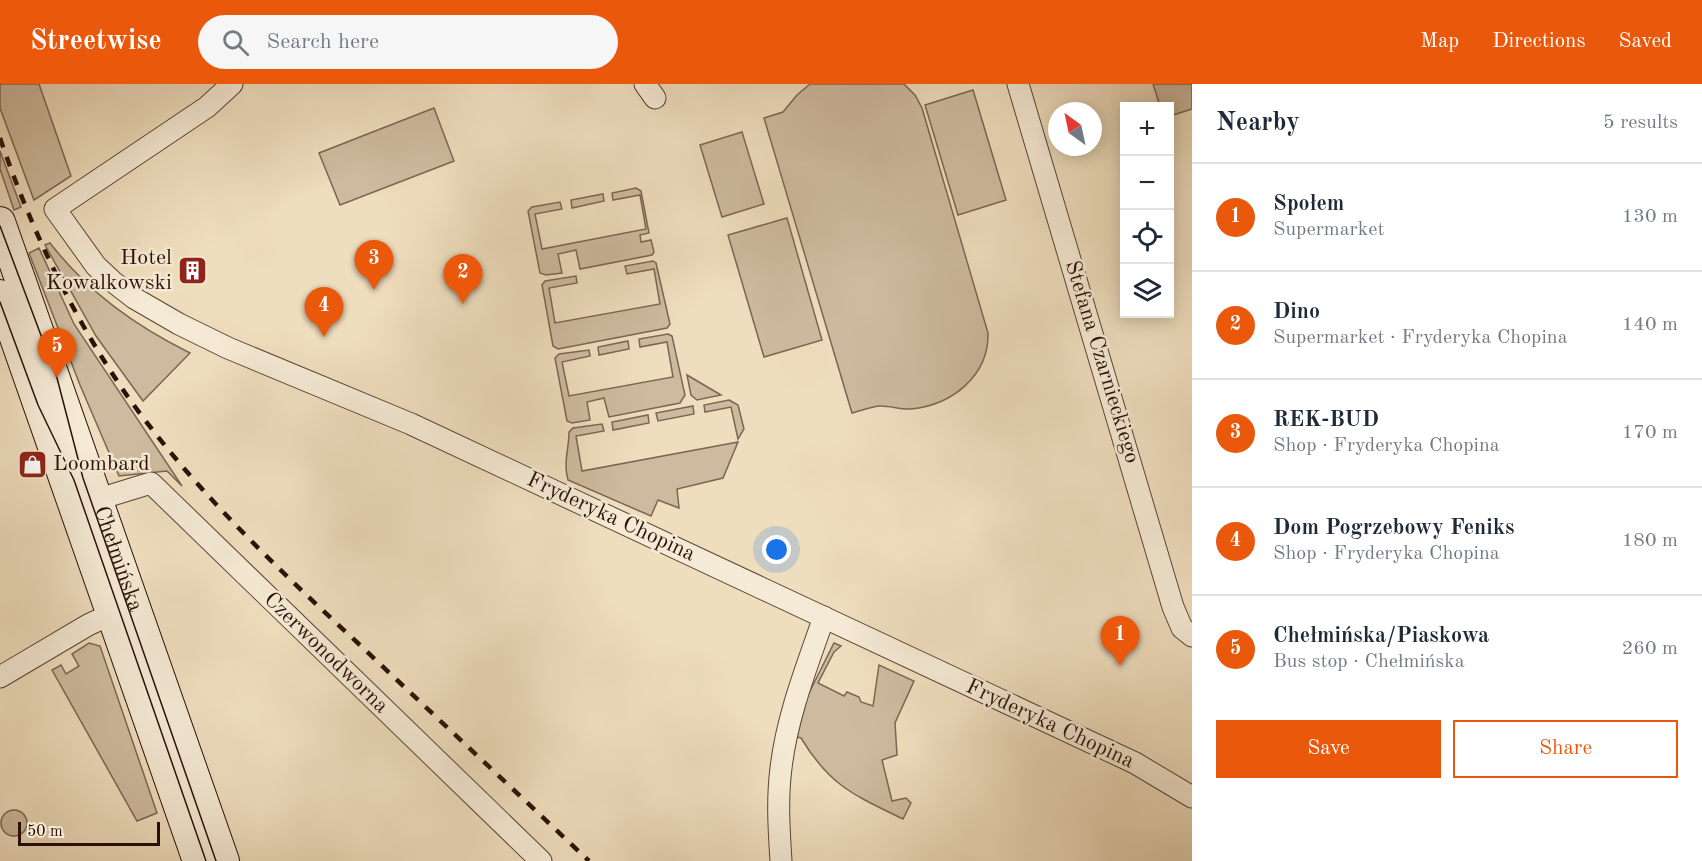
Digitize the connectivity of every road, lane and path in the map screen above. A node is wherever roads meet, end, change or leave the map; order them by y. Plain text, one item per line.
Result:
1 (232, 84) edge
2 (1018, 84) edge
3 (0, 222) edge
4 (0, 295) edge
5 (99, 499) junction
6 (123, 608) junction
7 (824, 617) junction
8 (1192, 636) edge
9 (0, 677) edge
10 (1192, 797) edge
11 (198, 861) edge
12 (224, 861) edge
13 (541, 861) edge
14 (781, 861) edge

1 - 7 street, Fryderyka Chopina
2 - 8 street, Stefana Czarnieckiego
3 - 5 main road, Chełmińska
4 - 6 main road, Chełmińska
5 - 6 main road, Chełmińska
5 - 13 street, Czerwonodworna
6 - 9 street
6 - 11 main road, Chełmińska
6 - 12 main road, Chełmińska
7 - 10 street, Fryderyka Chopina
7 - 14 street

